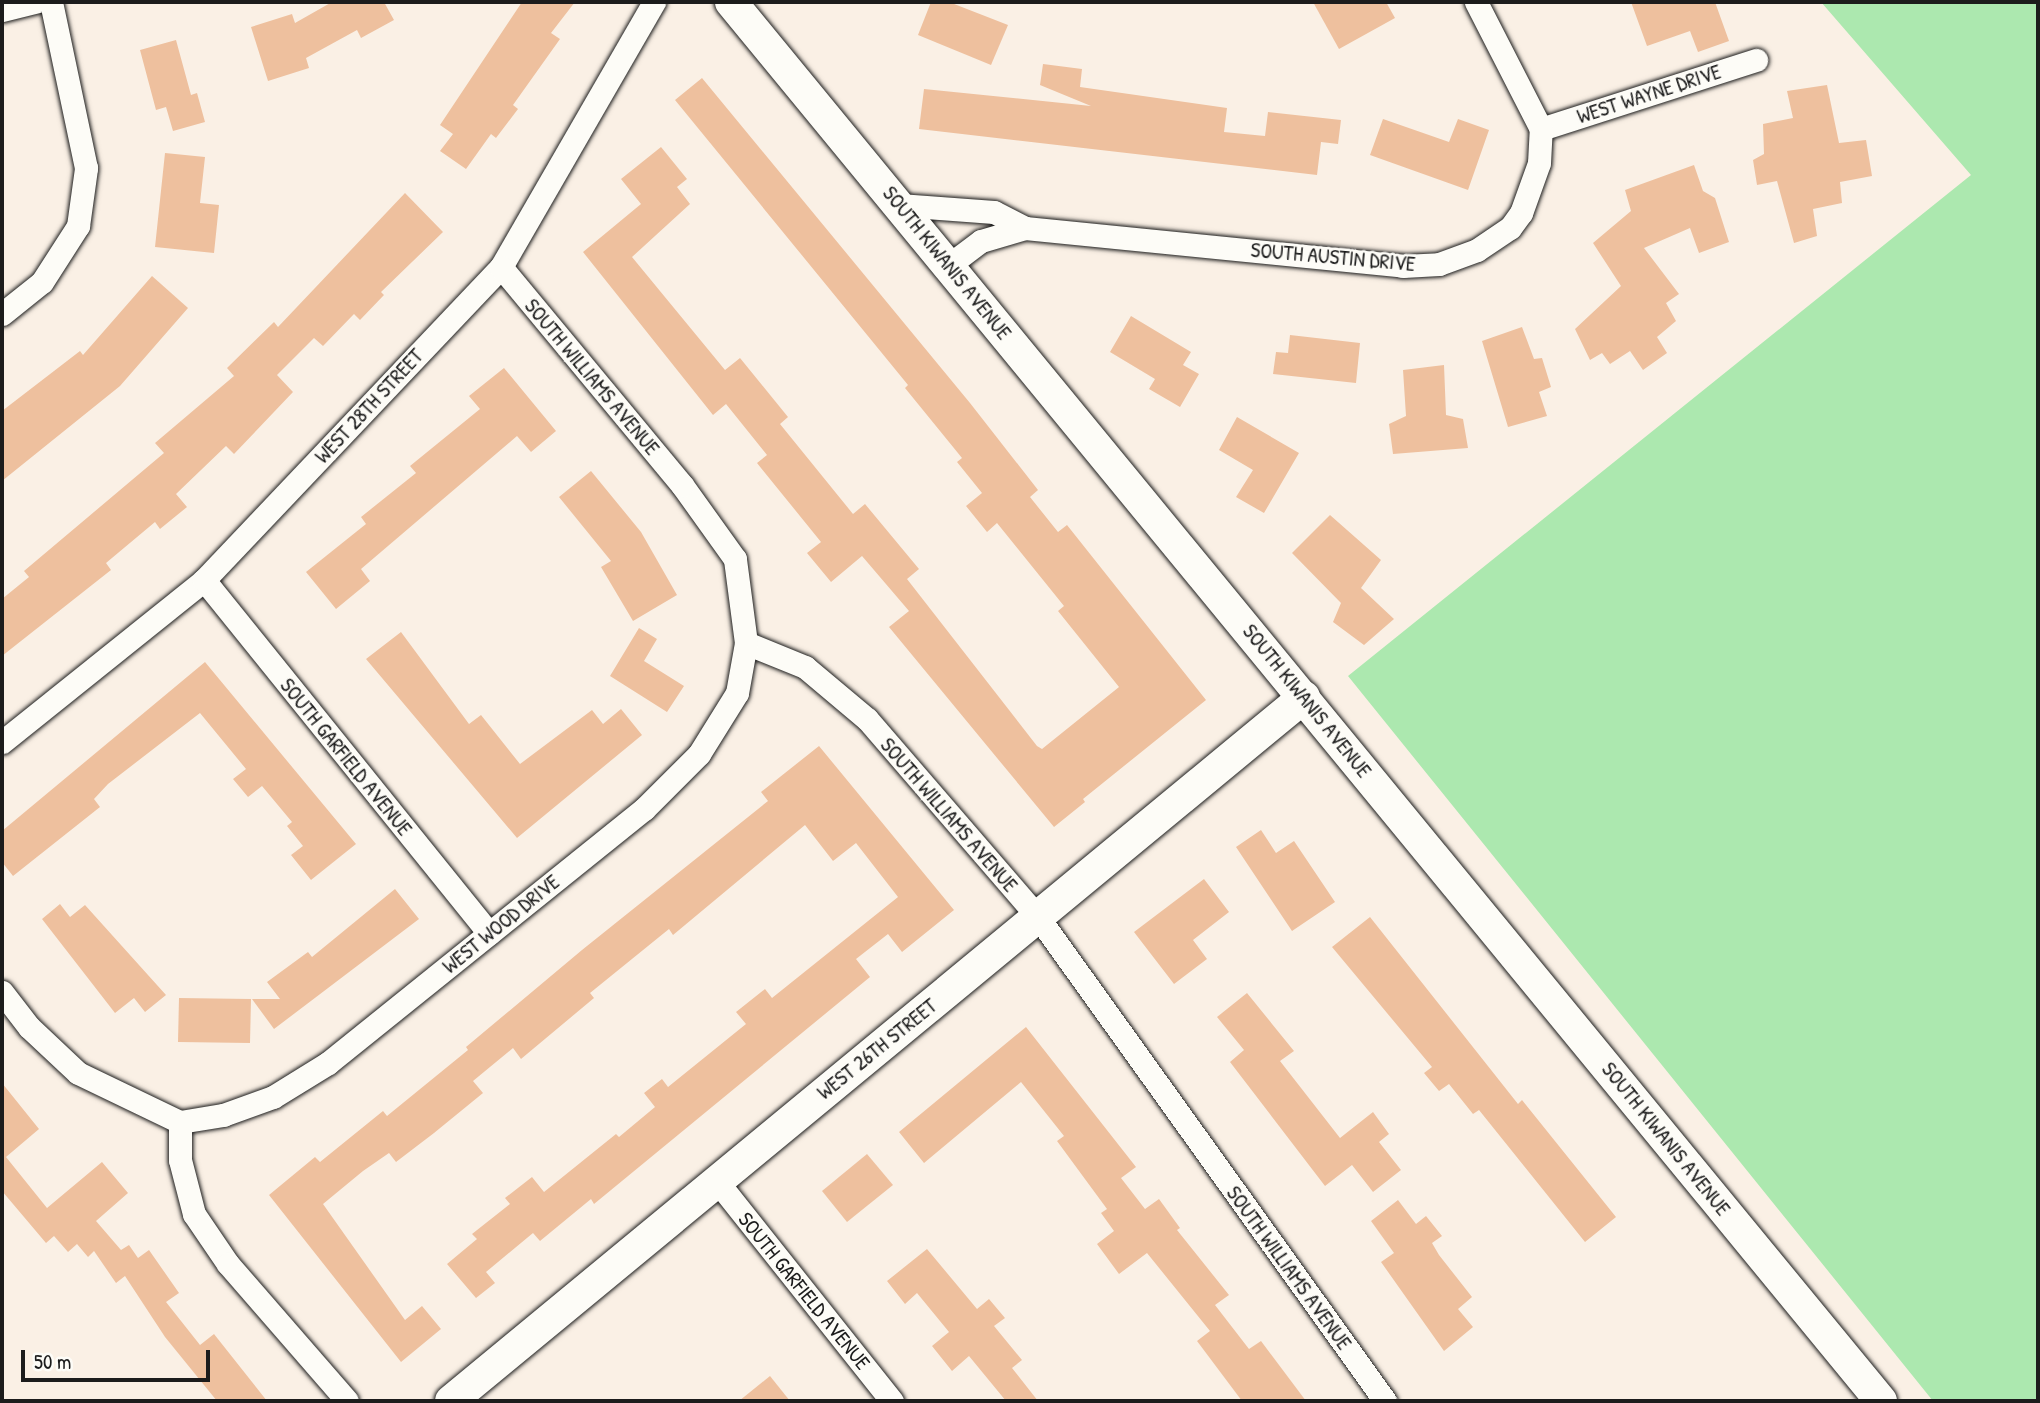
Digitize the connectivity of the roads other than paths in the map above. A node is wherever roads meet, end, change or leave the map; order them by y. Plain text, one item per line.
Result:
1 (35, 2) edge
2 (51, 2) edge
3 (654, 2) edge
4 (731, 2) edge
5 (1476, 2) edge
6 (2, 10) edge
7 (1756, 60) dead end
8 (1541, 129) junction
9 (899, 205) junction
10 (1025, 228) junction
11 (949, 265) junction
12 (501, 267) junction
13 (2, 314) edge
14 (204, 580) junction
15 (746, 643) junction
16 (1304, 697) junction
17 (2, 742) edge
18 (1038, 917) junction
19 (489, 933) junction
20 (2, 992) edge
21 (180, 1122) junction
22 (716, 1180) junction
23 (347, 1401) edge
24 (451, 1401) edge
25 (892, 1401) edge
26 (1385, 1401) edge
27 (1881, 1401) edge

1 - 6 street
2 - 13 street
3 - 12 street, WEST 28TH STREET
4 - 9 main road, SOUTH KIWANIS AVENUE
5 - 8 street
7 - 8 street, WEST WAYNE DRIVE
8 - 10 street, SOUTH AUSTIN DRIVE
9 - 10 street, SOUTH AUSTIN DRIVE
9 - 11 main road, SOUTH KIWANIS AVENUE
10 - 11 street, SOUTH AUSTIN DRIVE
11 - 16 main road, SOUTH KIWANIS AVENUE
12 - 14 street, WEST 28TH STREET
12 - 15 street, SOUTH WILLIAMS AVENUE
14 - 17 street, WEST 28TH STREET
14 - 19 street, SOUTH GARFIELD AVENUE
15 - 18 street, SOUTH WILLIAMS AVENUE
15 - 19 street, WEST WOOD DRIVE
16 - 18 main road, WEST 26TH STREET
16 - 27 main road, SOUTH KIWANIS AVENUE
18 - 22 main road, WEST 26TH STREET
18 - 26 street, SOUTH WILLIAMS AVENUE
19 - 21 street, WEST WOOD DRIVE
20 - 21 street
21 - 23 street
22 - 24 main road, WEST 26TH STREET
22 - 25 street, SOUTH GARFIELD AVENUE

